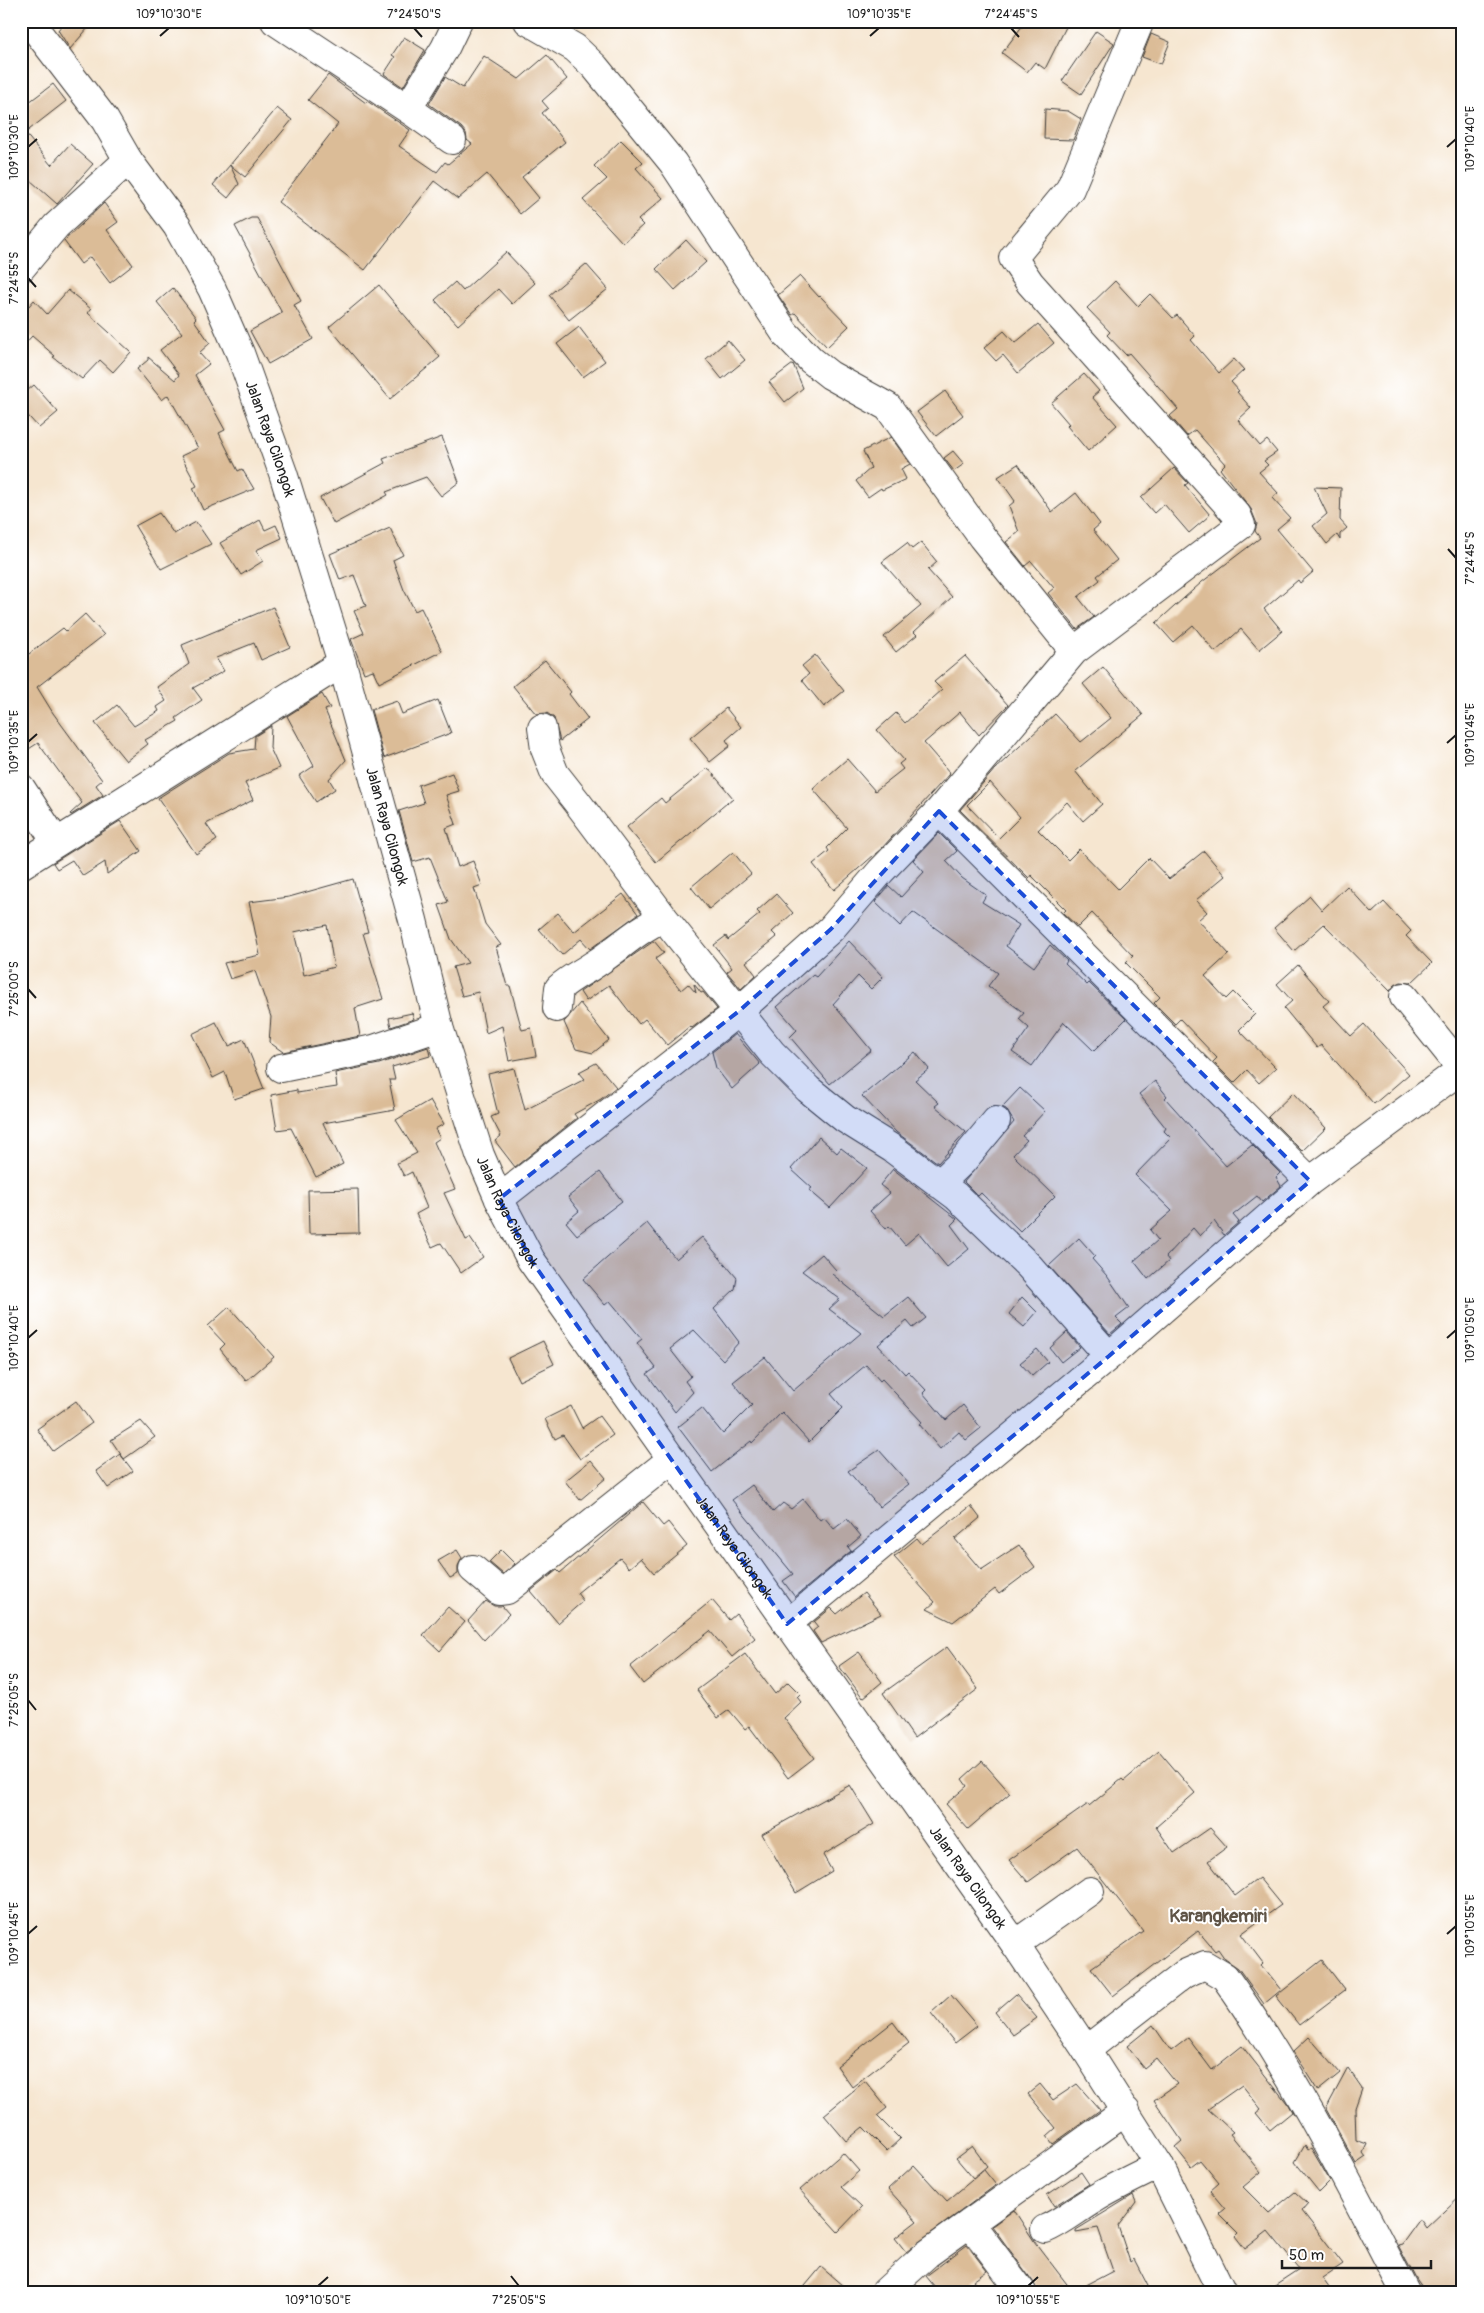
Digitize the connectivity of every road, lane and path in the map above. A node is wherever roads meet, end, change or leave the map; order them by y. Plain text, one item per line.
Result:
1 (29, 21) edge
2 (275, 21) edge
3 (458, 21) edge
4 (528, 21) edge
5 (1140, 21) edge
6 (408, 108) junction
7 (452, 140) dead end
8 (128, 160) junction
9 (21, 268) edge
10 (1074, 650) junction
11 (342, 663) junction
12 (542, 728) dead end
13 (21, 788) edge
14 (939, 811) junction
15 (56, 842) junction
16 (21, 865) edge
17 (664, 918) junction
18 (1404, 997) dead end
19 (557, 1008) dead end
20 (739, 1011) junction
21 (439, 1027) junction
22 (280, 1068) dead end
23 (1462, 1068) edge
24 (996, 1121) dead end
25 (1310, 1182) junction
26 (939, 1184) junction
27 (499, 1199) junction
28 (1109, 1356) junction
29 (672, 1459) junction
30 (473, 1569) dead end
31 (787, 1624) junction
32 (1090, 1891) dead end
33 (1015, 1944) junction
34 (1086, 2050) junction
35 (1126, 2111) junction
36 (1159, 2165) junction
37 (970, 2223) junction
38 (1045, 2229) dead end
39 (885, 2292) edge
40 (1022, 2292) edge
41 (1222, 2292) edge
42 (1405, 2292) edge

1 - 8 main road, Jalan Raya Cilongok
2 - 6 main road
3 - 6 main road
4 - 10 main road
5 - 10 main road
6 - 7 main road
8 - 9 main road
8 - 11 main road, Jalan Raya Cilongok
10 - 14 main road
11 - 15 main road
11 - 21 main road, Jalan Raya Cilongok
12 - 17 main road
13 - 15 main road
14 - 20 main road
14 - 25 main road
15 - 16 main road
17 - 19 main road
17 - 20 main road
18 - 23 main road
20 - 26 main road
20 - 27 main road
21 - 22 main road
21 - 27 main road, Jalan Raya Cilongok
23 - 25 main road
24 - 26 main road
25 - 28 main road
26 - 28 main road
27 - 29 main road, Jalan Raya Cilongok
28 - 31 main road
29 - 30 main road
29 - 31 main road, Jalan Raya Cilongok
31 - 33 main road, Jalan Raya Cilongok
32 - 33 main road
33 - 34 main road, Jalan Raya Cilongok
34 - 35 main road, Jalan Raya Cilongok
34 - 42 main road
35 - 36 main road, Jalan Raya Cilongok
35 - 37 main road
36 - 38 main road
36 - 41 main road, Jalan Raya Cilongok
37 - 39 main road
37 - 40 main road

